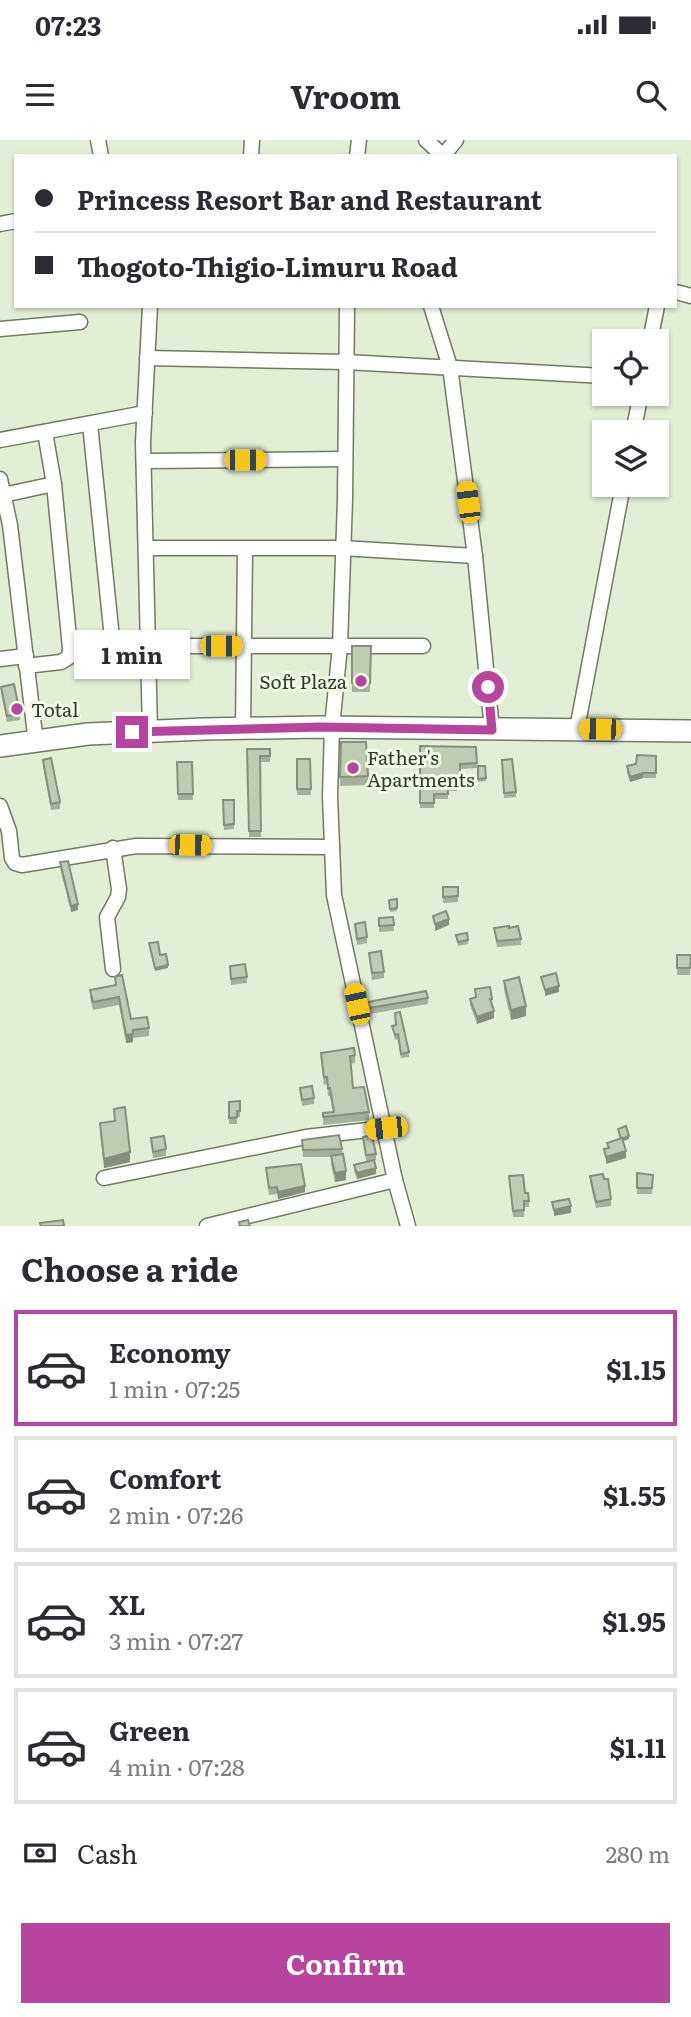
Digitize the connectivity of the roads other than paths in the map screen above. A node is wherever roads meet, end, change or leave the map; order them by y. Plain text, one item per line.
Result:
1 (426, 140) edge
2 (456, 140) edge
3 (441, 154) edge
4 (445, 154) edge
5 (150, 308) edge
6 (347, 308) edge
7 (432, 308) edge
8 (657, 308) edge
9 (80, 322) dead end
10 (0, 329) edge
11 (652, 329) edge
12 (147, 358) junction
13 (346, 362) junction
14 (450, 368) junction
15 (592, 375) edge
16 (145, 413) junction
17 (90, 424) junction
18 (45, 432) junction
19 (0, 440) edge
20 (345, 459) junction
21 (144, 461) junction
22 (1, 484) edge
23 (54, 484) junction
24 (621, 497) edge
25 (5, 526) edge
26 (146, 548) junction
27 (342, 548) junction
28 (245, 549) junction
29 (475, 556) junction
30 (148, 646) junction
31 (245, 646) junction
32 (340, 646) junction
33 (423, 646) dead end
34 (114, 658) dead end
35 (0, 660) edge
36 (26, 661) junction
37 (332, 727) junction
38 (243, 729) junction
39 (577, 729) junction
40 (492, 730) junction
41 (150, 731) junction
42 (691, 731) edge
43 (36, 743) junction
44 (0, 746) edge
45 (0, 806) edge
46 (332, 847) junction
47 (113, 848) junction
48 (113, 969) dead end
49 (386, 1128) junction
50 (104, 1178) dead end
51 (395, 1180) junction
52 (207, 1226) edge
53 (408, 1226) edge

1 - 3 street
2 - 4 street
5 - 12 street
6 - 13 street
7 - 14 street
8 - 11 street
9 - 10 street
12 - 13 street
12 - 16 street
13 - 14 street
13 - 20 street
14 - 15 street
14 - 29 street
16 - 17 street
16 - 21 street
17 - 18 street
17 - 34 street
18 - 19 street
18 - 23 street
20 - 21 street
20 - 27 street
21 - 26 street
22 - 23 street
22 - 25 street
23 - 36 street
24 - 39 street
25 - 36 street
26 - 28 street
26 - 30 street
27 - 28 street
27 - 29 street
27 - 32 street
28 - 31 street
29 - 40 street
30 - 31 street
30 - 41 street
31 - 32 street
31 - 38 street
32 - 33 street
32 - 37 street
35 - 36 street
36 - 43 street
37 - 38 highway
37 - 40 highway
37 - 46 street
38 - 41 highway
39 - 40 highway
39 - 42 highway
41 - 43 highway
43 - 44 highway
45 - 47 street
46 - 47 street
46 - 49 street
47 - 48 street
49 - 50 street
49 - 51 street
51 - 52 street
51 - 53 street

